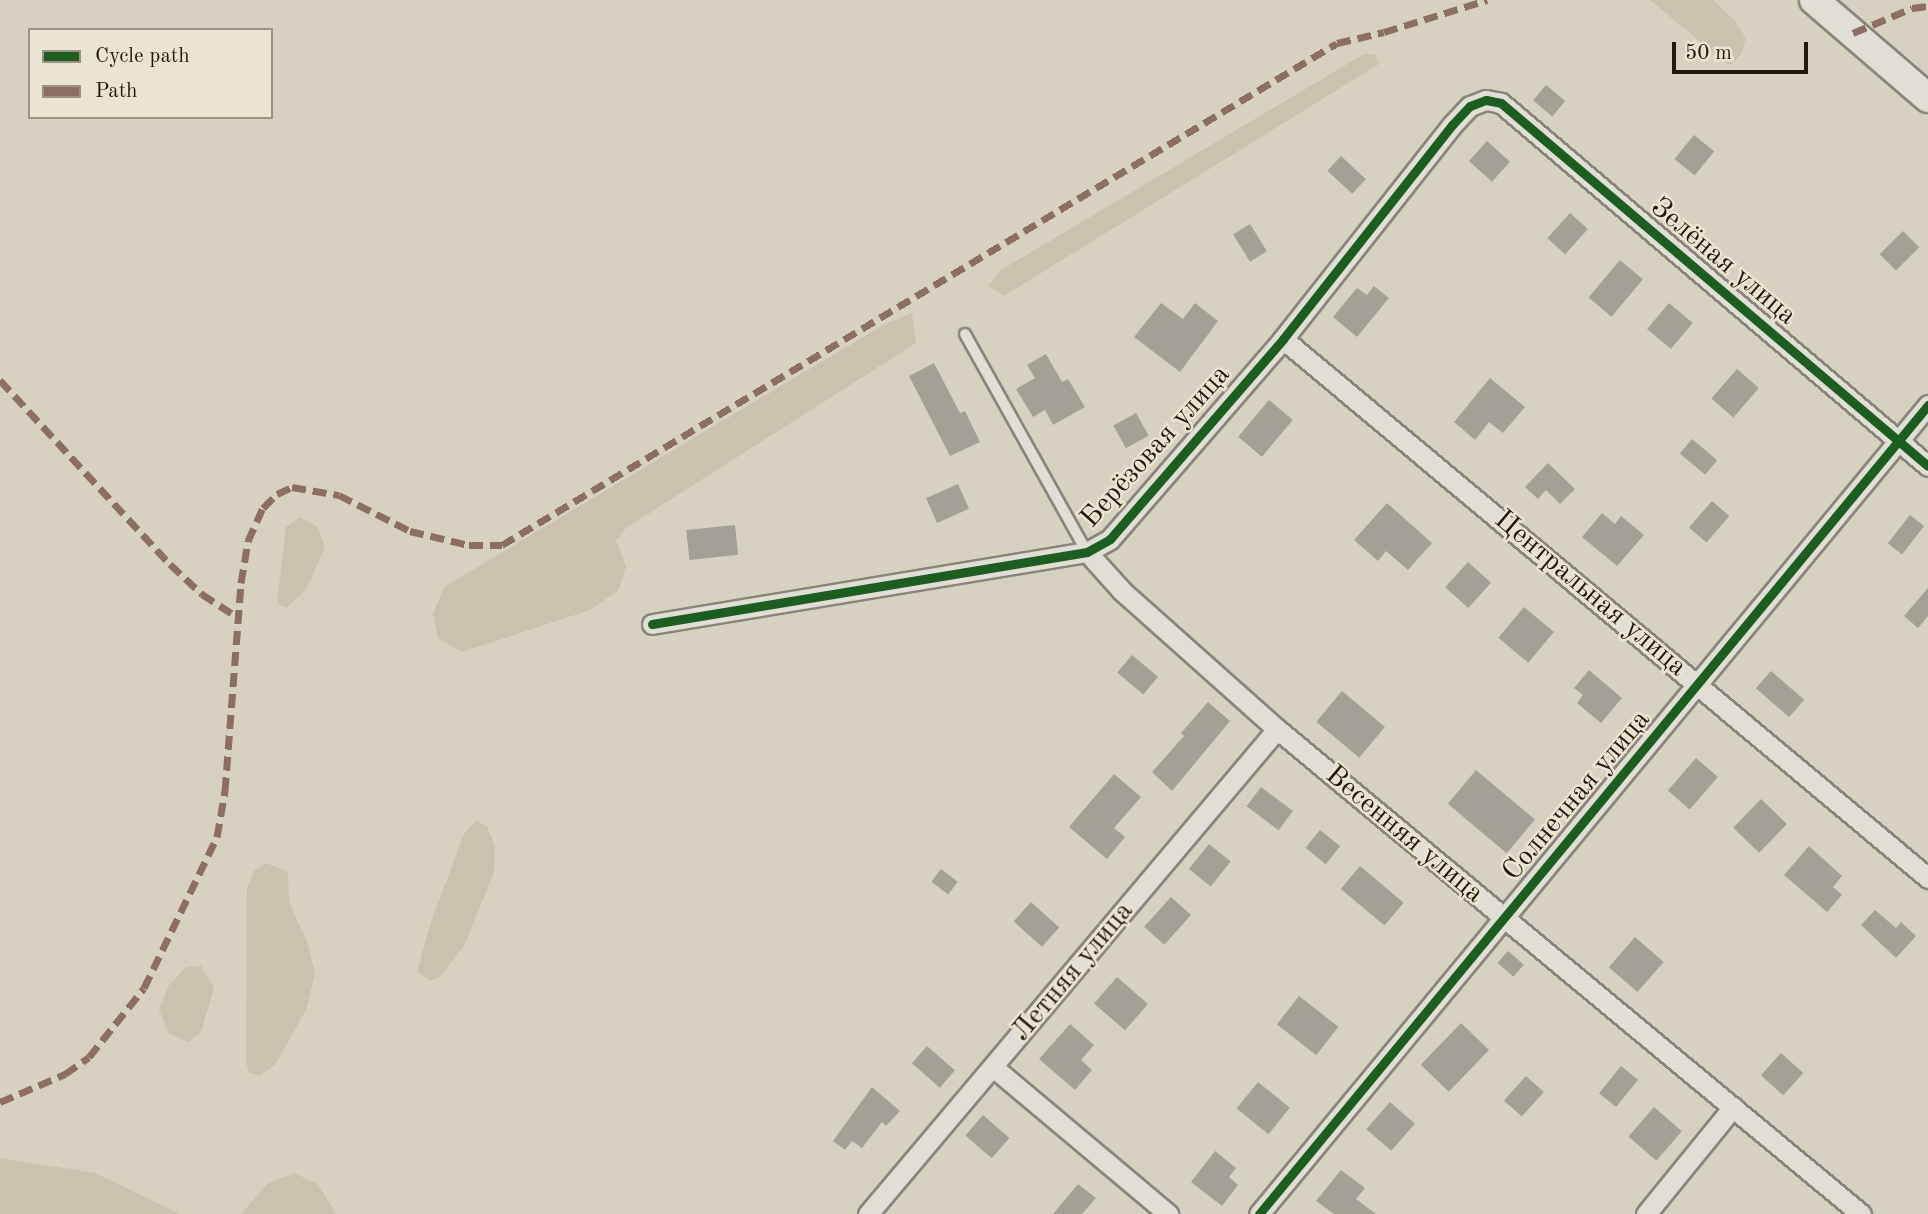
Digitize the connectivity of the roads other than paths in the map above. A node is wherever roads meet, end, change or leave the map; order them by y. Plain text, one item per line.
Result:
1 (1814, 0) edge
2 (1928, 98) edge
3 (1486, 100) joint
4 (965, 334) dead end
5 (1283, 339) junction
6 (1928, 405) edge
7 (1898, 441) junction
8 (1928, 466) edge
9 (1087, 552) junction
10 (652, 624) dead end
11 (1699, 685) junction
12 (1277, 729) junction
13 (1928, 878) edge
14 (1504, 918) junction
15 (993, 1067) junction
16 (1733, 1107) junction
17 (868, 1214) edge
18 (1168, 1214) edge
19 (1259, 1214) edge
20 (1646, 1214) edge
21 (1861, 1214) edge

1 - 2 main road
3 - 5 street, Берёзовая улица
3 - 7 street, Зелёная улица
4 - 9 lane
5 - 9 street, Берёзовая улица
5 - 11 street, Центральная улица
6 - 7 street, Солнечная улица
7 - 8 street, Зелёная улица
7 - 11 street, Солнечная улица
9 - 10 street, Берёзовая улица
9 - 12 street, Весенняя улица
11 - 13 street, Центральная улица
11 - 14 street, Солнечная улица
12 - 14 street, Весенняя улица
12 - 15 street, Летняя улица
14 - 16 street, Весенняя улица
14 - 19 street, Солнечная улица
15 - 17 street, Летняя улица
15 - 18 street
16 - 20 street
16 - 21 street, Весенняя улица

